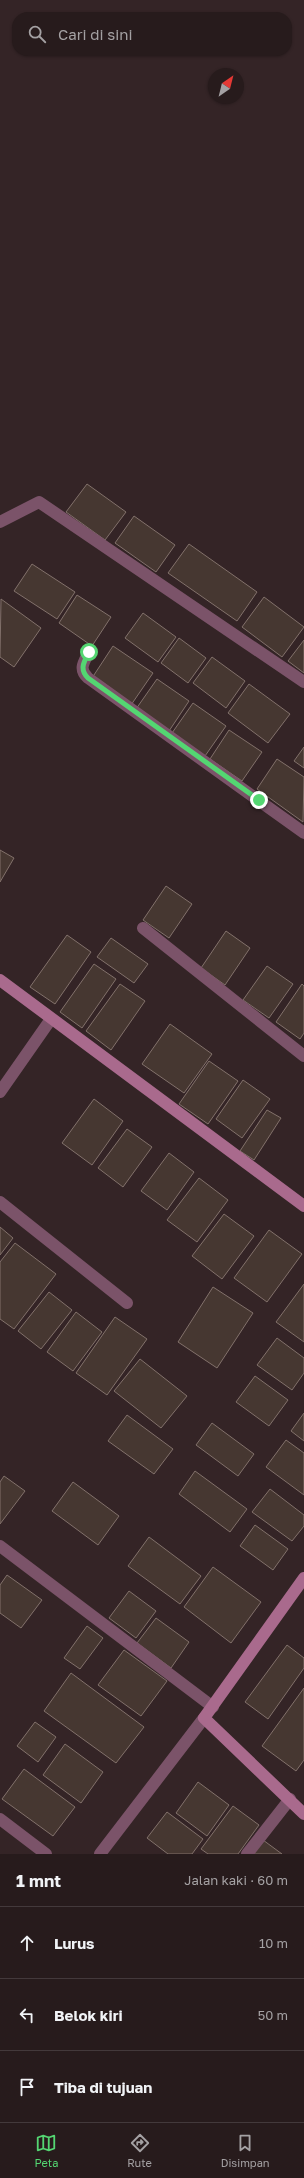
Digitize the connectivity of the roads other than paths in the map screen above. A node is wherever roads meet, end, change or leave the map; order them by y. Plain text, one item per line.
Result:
1 (0, 522) edge
2 (89, 652) dead end
3 (304, 682) edge
4 (304, 833) edge
5 (143, 928) dead end
6 (0, 980) edge
7 (51, 1019) junction
8 (304, 1056) edge
9 (0, 1092) edge
10 (0, 1202) edge
11 (304, 1206) edge
12 (127, 1303) dead end
13 (0, 1546) edge
14 (304, 1578) edge
15 (213, 1707) junction
16 (204, 1718) junction
17 (290, 1799) junction
18 (304, 1814) edge
19 (0, 1819) edge
20 (46, 1854) edge
21 (100, 1854) edge
22 (247, 1854) edge

1 - 3 street
2 - 4 street
5 - 8 street
6 - 7 street
7 - 9 street
7 - 11 street
10 - 12 street
13 - 15 street
14 - 15 street
15 - 16 street
16 - 17 street
16 - 21 street
17 - 18 street
17 - 22 street
19 - 20 street

